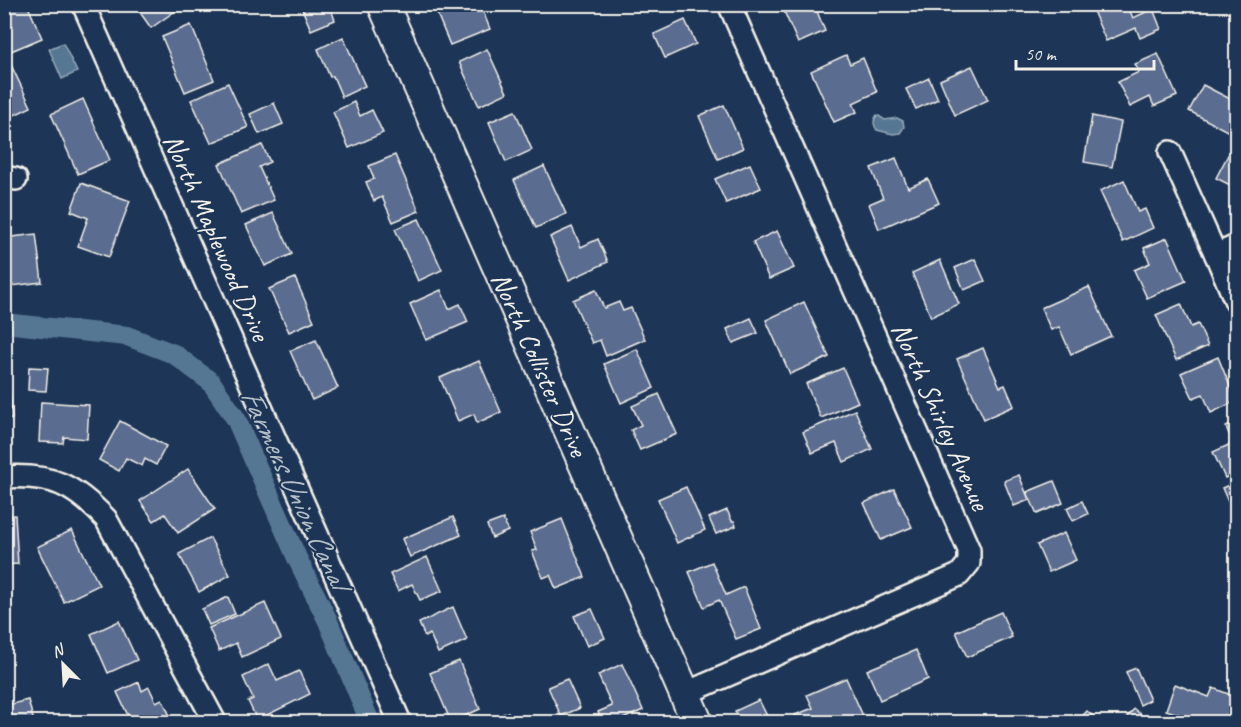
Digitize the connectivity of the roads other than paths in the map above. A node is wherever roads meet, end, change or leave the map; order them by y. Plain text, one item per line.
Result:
1 (83, 4) edge
2 (383, 4) edge
3 (729, 4) edge
4 (1170, 152) dead end
5 (1236, 246) edge
6 (1216, 255) junction
7 (1236, 302) edge
8 (4, 477) edge
9 (684, 694) junction
10 (215, 723) edge
11 (400, 723) edge
12 (697, 723) edge

1 - 11 street, North Maplewood Drive
2 - 9 street, North Collister Drive
3 - 9 street, North Shirley Avenue
4 - 6 street
5 - 6 street
6 - 7 street
8 - 10 street
9 - 12 street, North Collister Drive

